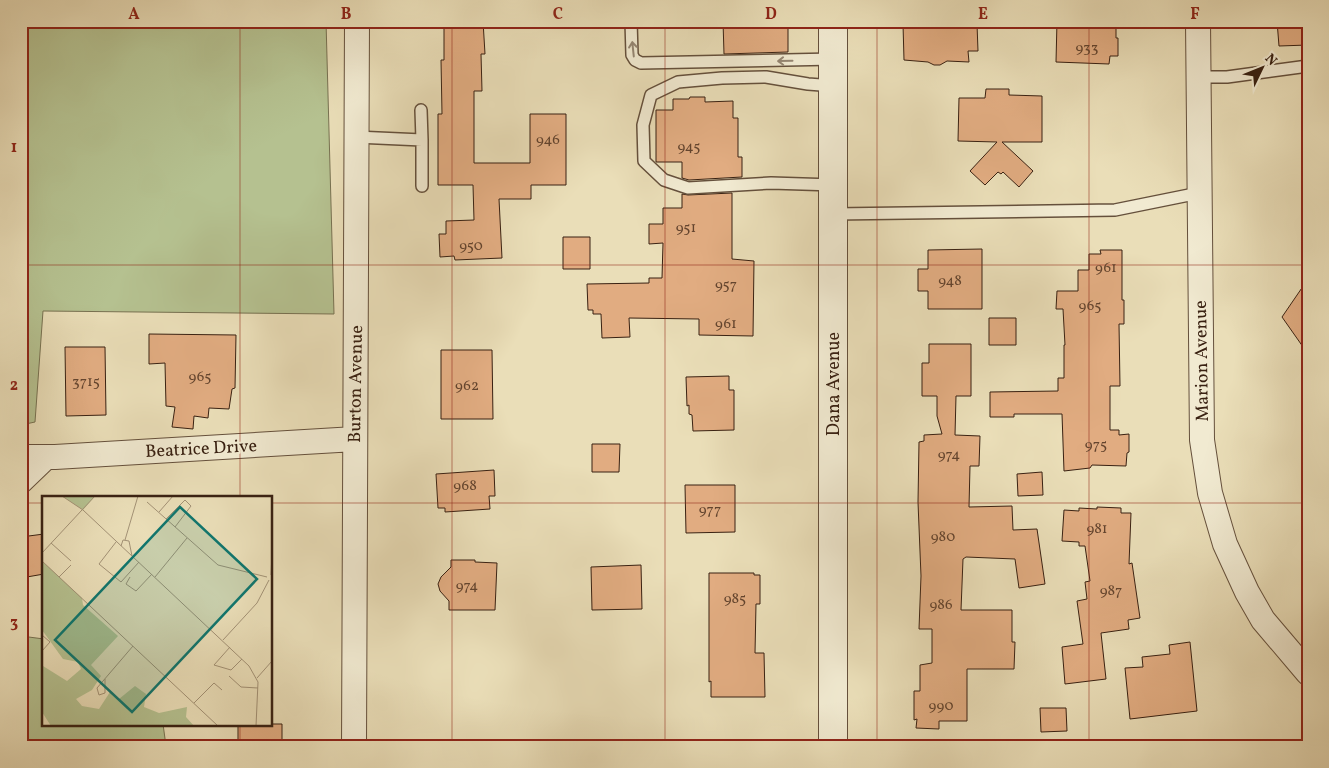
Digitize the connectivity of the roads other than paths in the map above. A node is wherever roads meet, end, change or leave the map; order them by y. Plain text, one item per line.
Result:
1 (357, 21) edge
2 (631, 21) edge
3 (833, 21) edge
4 (1198, 21) edge
5 (834, 59) junction
6 (1308, 66) edge
7 (1198, 77) junction
8 (834, 86) junction
9 (422, 110) dead end
10 (356, 136) junction
11 (422, 140) junction
12 (834, 185) junction
13 (422, 186) dead end
14 (1199, 193) junction
15 (834, 214) junction
16 (355, 439) junction
17 (21, 457) edge
18 (46, 457) junction
19 (21, 481) edge
20 (1308, 673) edge
21 (354, 747) edge
22 (833, 747) edge

1 - 10 street, Burton Avenue
5 -> 2 lane
3 - 5 street, Dana Avenue
4 - 7 street, Marion Avenue
5 - 8 street, Dana Avenue
6 - 7 lane
7 - 14 street, Marion Avenue
8 - 12 street, Dana Avenue
8 - 12 lane
9 - 11 lane
10 - 11 lane
10 - 16 street, Burton Avenue
11 - 13 lane
12 - 15 street, Dana Avenue
14 - 15 lane
14 - 20 street, Marion Avenue
15 - 22 street, Dana Avenue
16 - 18 street, Beatrice Drive
16 - 21 street, Burton Avenue
17 - 18 street, Beatrice Drive
18 - 19 street

